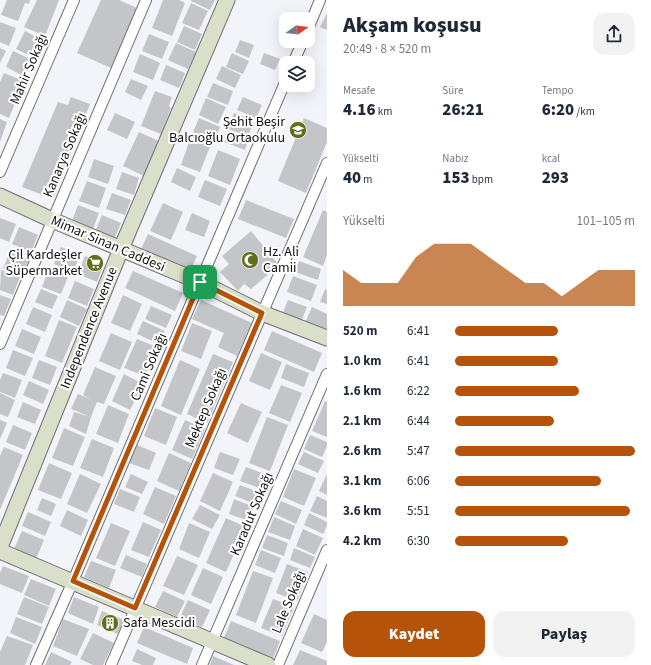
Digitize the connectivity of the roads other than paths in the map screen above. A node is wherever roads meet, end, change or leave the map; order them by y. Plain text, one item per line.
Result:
1 (74, 0) edge
2 (146, 0) edge
3 (227, 0) edge
4 (320, 0) edge
5 (315, 12) edge
6 (281, 92) edge
7 (327, 162) edge
8 (0, 172) edge
9 (0, 196) edge
10 (52, 220) junction
11 (121, 249) junction
12 (200, 282) junction
13 (262, 313) junction
14 (327, 338) edge
15 (0, 344) edge
16 (327, 374) edge
17 (0, 547) edge
18 (0, 550) edge
19 (327, 550) edge
20 (73, 581) junction
21 (135, 608) junction
22 (213, 640) junction
23 (36, 665) edge
24 (111, 665) edge
25 (202, 665) edge
26 (268, 665) edge
27 (278, 665) edge

1 - 8 street, Mahir Sokağı
2 - 10 street, Kanarya Sokağı
3 - 11 main road, Independence Avenue
4 - 5 street
6 - 12 street, Cami Sokağı
7 - 13 street, Mektep Sokağı
9 - 10 main road, Mimar Sinan Caddesi
10 - 11 main road, Mimar Sinan Caddesi
10 - 15 street, Kanarya Sokağı
11 - 12 main road, Mimar Sinan Caddesi
11 - 17 main road, Independence Avenue
12 - 13 main road, Mimar Sinan Caddesi
12 - 20 street, Cami Sokağı
13 - 14 main road, Mimar Sinan Caddesi
13 - 21 street, Mektep Sokağı
16 - 22 street, Karadut Sokağı
18 - 20 main road
19 - 27 street, Lale Sokağı
20 - 21 main road
20 - 23 street, Cami Sokağı
21 - 22 main road
21 - 24 street, Mektep Sokağı
22 - 25 street, Karadut Sokağı
22 - 26 main road

